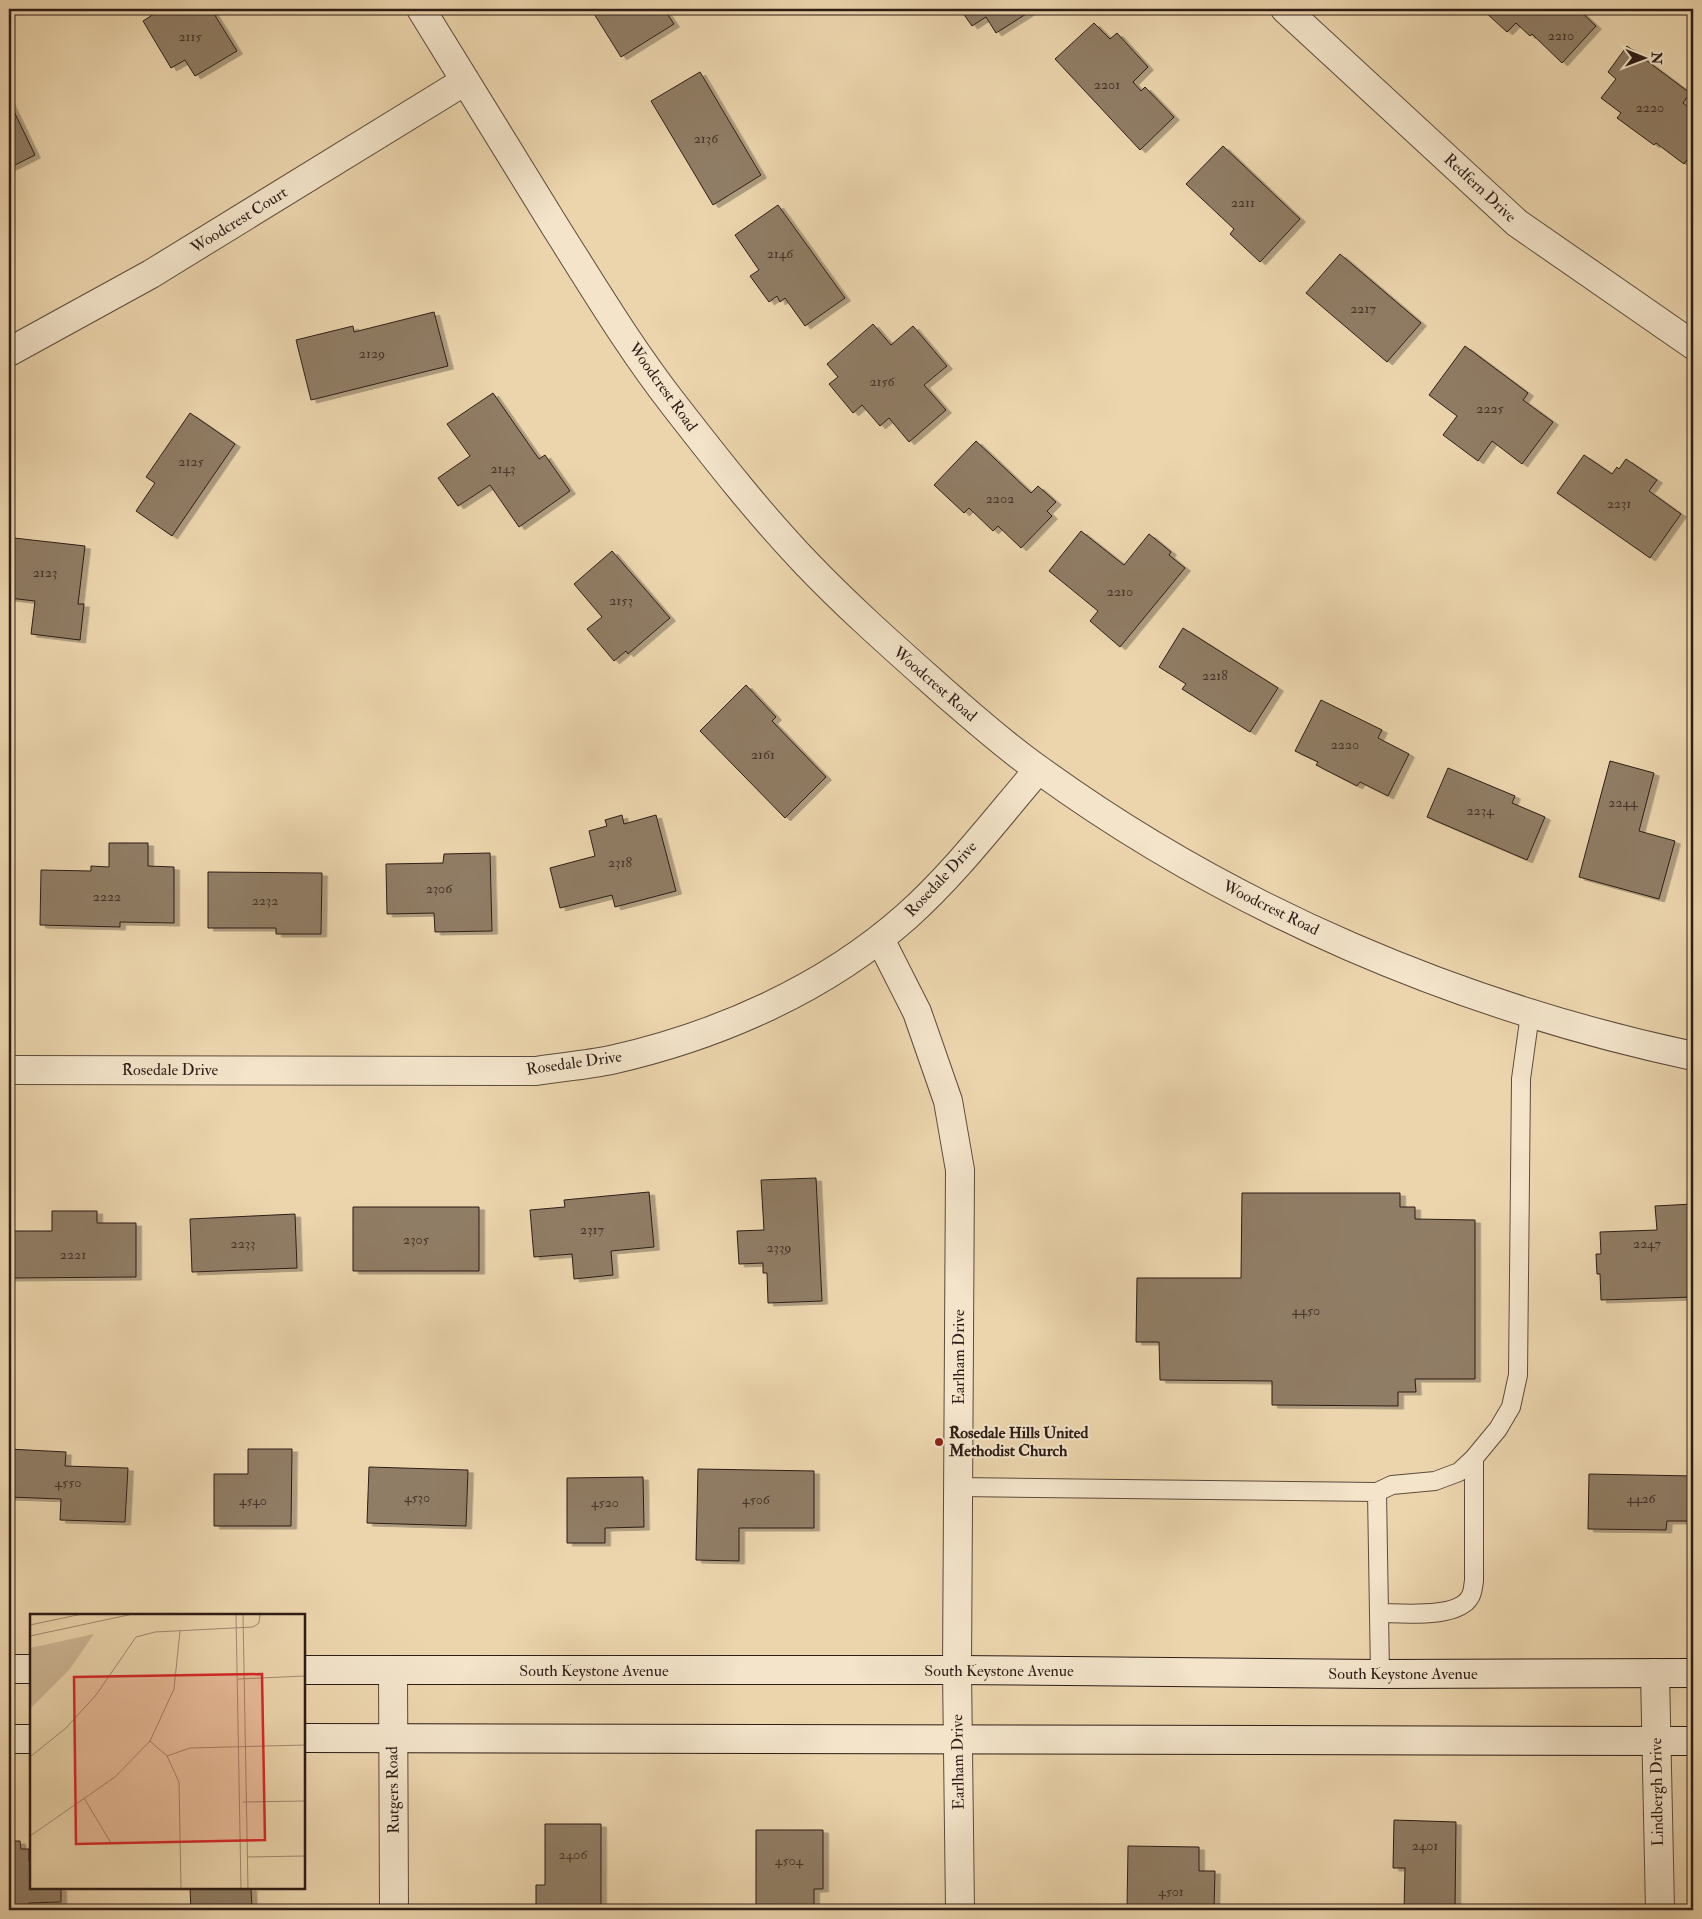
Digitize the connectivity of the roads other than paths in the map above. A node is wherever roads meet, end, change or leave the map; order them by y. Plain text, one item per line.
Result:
1 (421, 9) edge
2 (1286, 9) edge
3 (465, 81) junction
4 (1693, 345) edge
5 (9, 352) edge
6 (1038, 770) junction
7 (880, 939) junction
8 (1530, 1014) junction
9 (1693, 1056) edge
10 (9, 1070) edge
11 (1474, 1458) junction
12 (958, 1487) junction
13 (1377, 1492) junction
14 (1379, 1613) junction
15 (9, 1669) edge
16 (30, 1669) edge
17 (305, 1670) edge
18 (957, 1670) junction
19 (393, 1671) junction
20 (1655, 1673) junction
21 (1693, 1673) edge
22 (1380, 1674) junction
23 (305, 1738) edge
24 (393, 1738) junction
25 (9, 1739) edge
26 (30, 1739) edge
27 (958, 1739) junction
28 (1656, 1741) junction
29 (1693, 1741) edge
30 (394, 1910) edge
31 (960, 1910) edge
32 (1660, 1910) edge

1 - 3 street, Woodcrest Road
2 - 4 street, Redfern Drive
3 - 5 street, Woodcrest Court
3 - 6 street, Woodcrest Road
6 - 7 street, Rosedale Drive
6 - 8 street, Woodcrest Road
7 - 10 street, Rosedale Drive
7 - 12 street, Earlham Drive
8 - 9 street, Woodcrest Road
8 - 11 lane
11 - 13 lane
11 - 14 lane
12 - 13 lane
12 - 18 street, Earlham Drive
13 - 14 lane
14 - 22 lane
15 - 16 street
17 - 19 street, South Keystone Avenue
18 - 19 street, South Keystone Avenue
18 - 22 street, South Keystone Avenue
18 - 27 street, Earlham Drive
19 - 24 street, Rutgers Road
20 - 21 street, South Keystone Avenue
20 - 22 street, South Keystone Avenue
20 - 28 street, Lindbergh Drive
23 - 24 street
24 - 27 street
24 - 30 street, Rutgers Road
25 - 26 street
27 - 28 street
27 - 31 street, Earlham Drive
28 - 29 street
28 - 32 street, Lindbergh Drive

